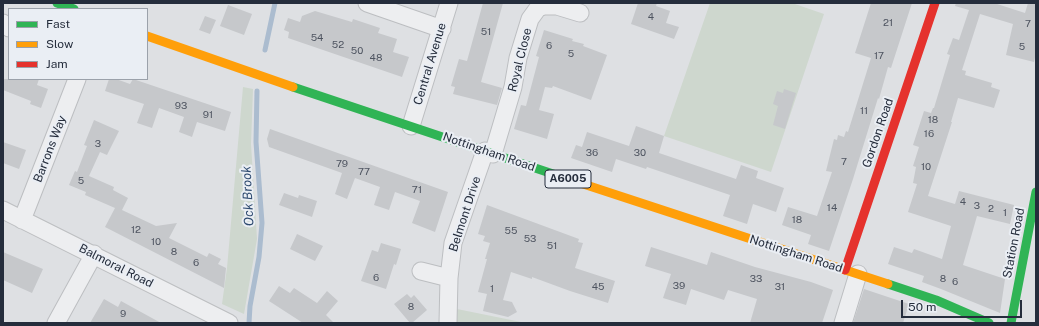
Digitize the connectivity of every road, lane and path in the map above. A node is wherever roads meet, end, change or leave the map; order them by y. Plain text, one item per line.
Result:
1 (57, 3) edge
2 (367, 3) edge
3 (449, 3) edge
4 (935, 3) edge
5 (71, 8) edge
6 (580, 13) dead end
7 (442, 29) junction
8 (148, 36) edge
9 (77, 80) edge
10 (411, 126) junction
11 (489, 153) junction
12 (1036, 192) edge
13 (3, 210) edge
14 (22, 220) junction
15 (94, 254) junction
16 (421, 271) dead end
17 (851, 272) junction
18 (449, 278) junction
19 (56, 323) edge
20 (229, 323) edge
21 (448, 323) edge
22 (843, 323) edge
23 (989, 323) edge
24 (1011, 323) edge

1 - 5 main road
2 - 7 street
3 - 7 street, Central Avenue
4 - 17 main road, Gordon Road
6 - 11 street, Royal Close
7 - 10 street, Central Avenue
8 - 10 main road, Nottingham Road / A6005
9 - 14 street, Barrons Way
10 - 11 main road, Nottingham Road / A6005
11 - 17 main road, Nottingham Road / A6005
11 - 18 street, Belmont Drive
12 - 24 main road, Station Road
13 - 14 street, Balmoral Road
14 - 15 street, Balmoral Road
15 - 19 street
15 - 20 street, Balmoral Road
16 - 18 street
17 - 22 street
17 - 23 main road, Nottingham Road / A6005
18 - 21 street, Belmont Drive

